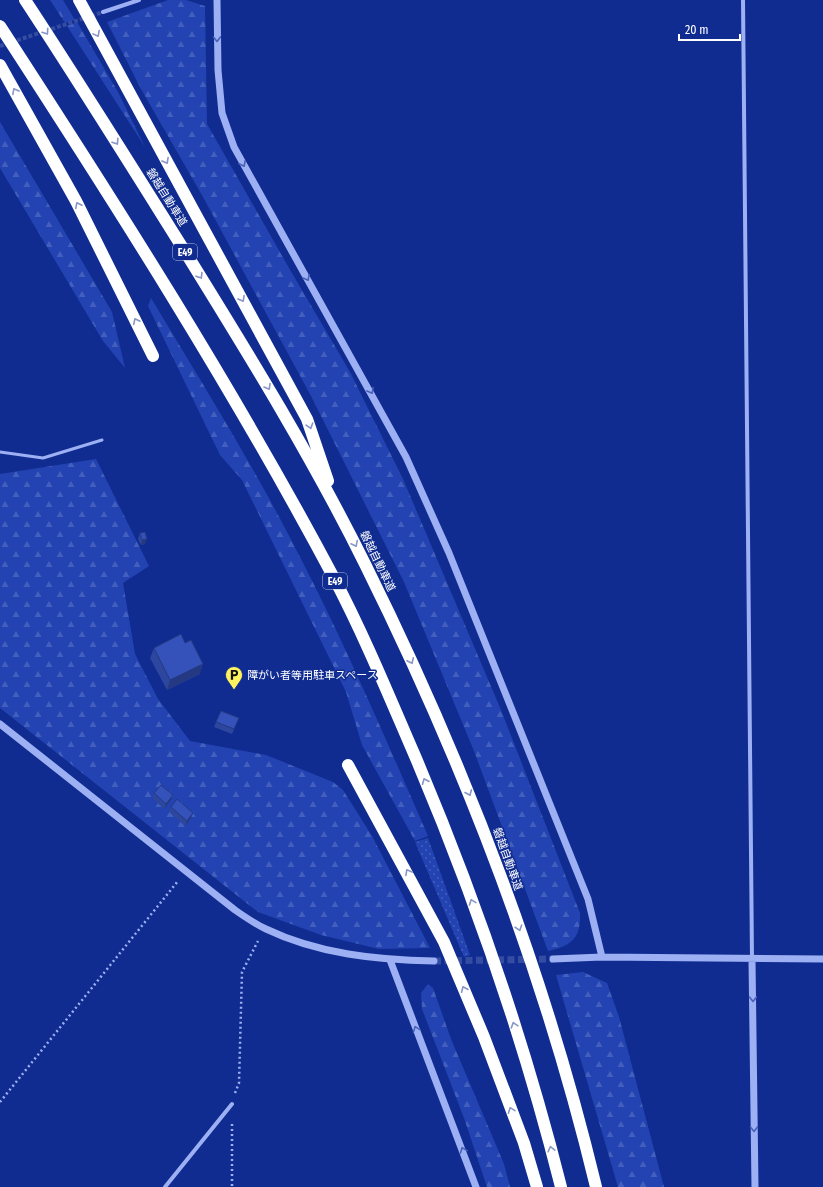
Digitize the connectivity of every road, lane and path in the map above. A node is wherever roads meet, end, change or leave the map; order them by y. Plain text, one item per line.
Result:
1 (25, 0) edge
2 (79, 0) edge
3 (139, 0) edge
4 (217, 0) edge
5 (743, 0) edge
6 (103, 12) tunnel mouth
7 (0, 26) edge
8 (0, 65) edge
9 (153, 356) dead end
10 (102, 440) dead end
11 (0, 452) edge
12 (337, 509) junction
13 (0, 724) edge
14 (348, 764) dead end
15 (185, 872) junction
16 (266, 929) junction
17 (602, 958) junction
18 (553, 959) tunnel mouth
19 (823, 959) edge
20 (390, 960) junction
21 (752, 960) junction
22 (434, 962) tunnel mouth
23 (0, 1102) edge
24 (232, 1104) junction
25 (165, 1187) edge
26 (232, 1187) edge
27 (476, 1187) edge
28 (537, 1187) edge
29 (561, 1187) edge
30 (596, 1187) edge
31 (755, 1187) edge

1 -> 12 highway, 磐越自動車道 / E49
2 -> 12 highway
3 - 6 street
4 -> 17 street
5 - 21 street
29 -> 7 highway, E49
9 -> 8 highway
10 - 11 lane
12 -> 30 highway, 磐越自動車道 / E49
13 - 15 street
28 -> 14 highway
15 - 16 street
15 - 23 path
16 - 20 street
16 - 24 path
17 - 18 street
17 - 21 street
19 - 21 street
20 - 22 street
27 -> 20 street
21 -> 31 street
24 - 25 street
24 - 26 path

